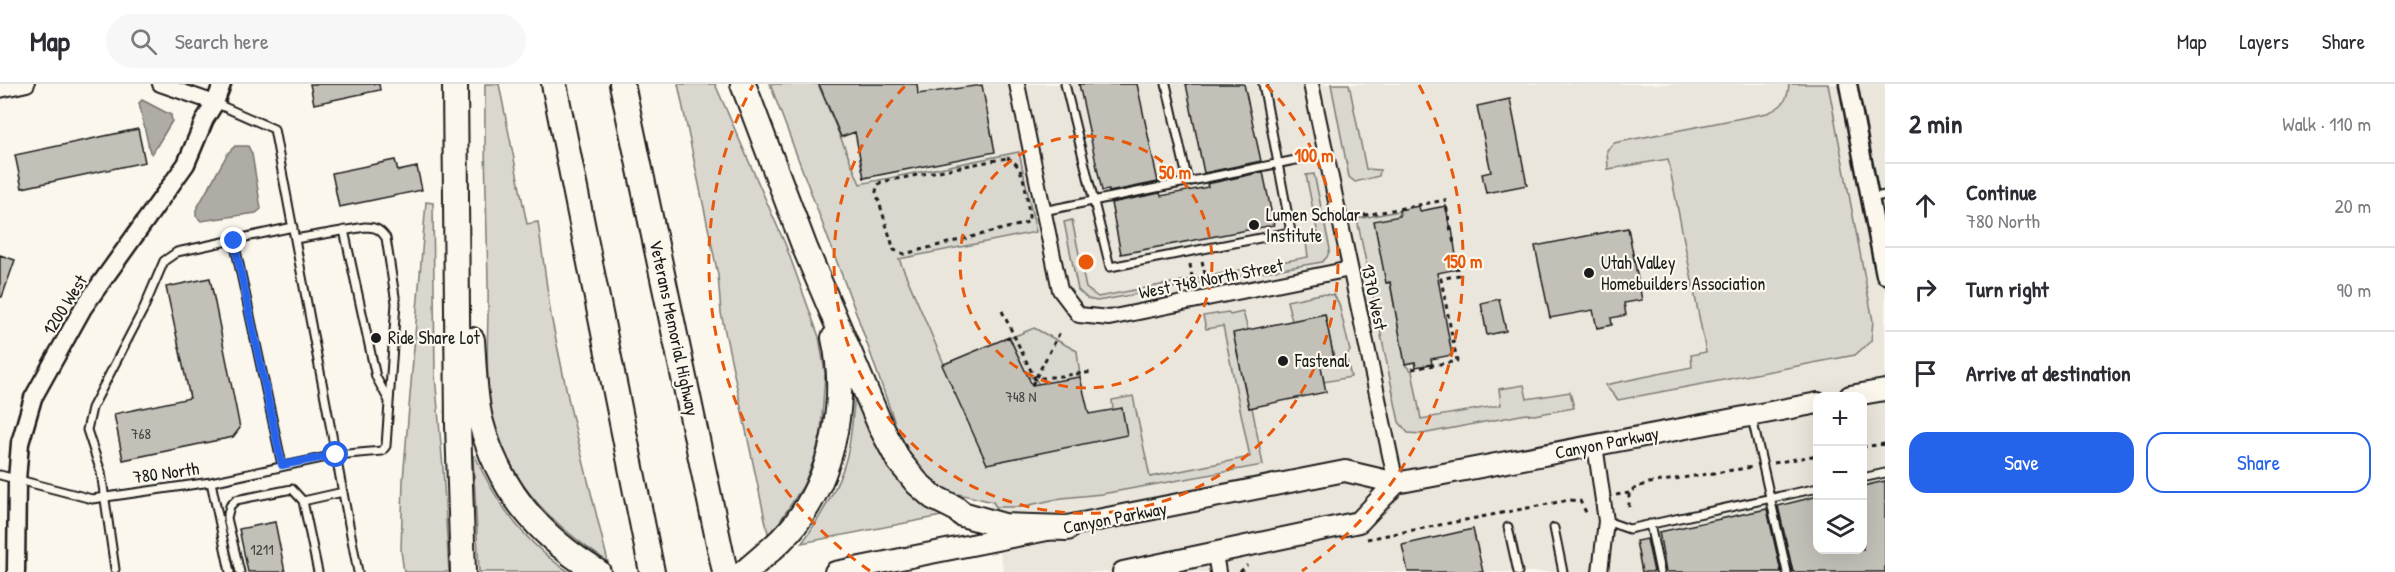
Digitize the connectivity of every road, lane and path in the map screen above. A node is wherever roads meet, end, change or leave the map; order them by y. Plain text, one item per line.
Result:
1 (27, 84) edge
2 (160, 84) edge
3 (222, 84) edge
4 (455, 84) edge
5 (554, 84) edge
6 (622, 84) edge
7 (743, 84) edge
8 (1017, 84) edge
9 (1065, 84) edge
10 (1166, 84) edge
11 (1263, 84) edge
12 (1311, 84) edge
13 (1848, 84) edge
14 (0, 90) edge
15 (216, 103) junction
16 (1325, 154) junction
17 (1278, 163) junction
18 (1188, 182) junction
19 (1877, 197) edge
20 (457, 198) junction
21 (1093, 201) junction
22 (1044, 211) junction
23 (1355, 217) dead end
24 (1023, 224) joint
25 (293, 227) junction
26 (344, 230) junction
27 (1451, 230) dead end
28 (1453, 238) dead end
29 (295, 239) junction
30 (234, 241) junction
31 (1454, 245) dead end
32 (805, 248) junction
33 (1456, 254) dead end
34 (1350, 268) junction
35 (1885, 275) edge
36 (1002, 311) dead end
37 (1060, 332) dead end
38 (1412, 369) dead end
39 (1093, 372) dead end
40 (1035, 379) junction
41 (1032, 385) dead end
42 (1885, 390) edge
43 (1867, 393) edge
44 (390, 403) junction
45 (1813, 404) edge
46 (1751, 416) junction
47 (1885, 444) edge
48 (1595, 445) junction
49 (1867, 446) edge
50 (336, 455) junction
51 (1813, 456) edge
52 (282, 465) junction
53 (1762, 465) junction
54 (1885, 473) edge
55 (0, 475) edge
56 (1867, 477) edge
57 (17, 480) junction
58 (211, 482) junction
59 (1395, 483) junction
60 (1813, 489) edge
61 (343, 492) junction
62 (106, 497) junction
63 (1770, 498) junction
64 (303, 501) junction
65 (1629, 507) dead end
66 (1588, 516) dead end
67 (1606, 521) junction
68 (1650, 524) junction
69 (1508, 527) dead end
70 (1067, 528) junction
71 (1554, 528) dead end
72 (1360, 540) dead end
73 (1256, 560) dead end
74 (1216, 563) edge
75 (116, 569) dead end
76 (16, 572) edge
77 (230, 572) edge
78 (240, 572) edge
79 (318, 572) edge
80 (358, 572) edge
81 (463, 572) edge
82 (598, 572) edge
83 (652, 572) edge
84 (725, 572) edge
85 (745, 572) edge
86 (835, 572) edge
87 (1123, 572) edge
88 (1240, 572) edge
89 (1518, 572) edge
90 (1563, 572) edge
91 (1600, 572) edge
92 (1660, 572) edge
93 (1787, 572) edge

1 - 14 street
2 - 15 street
3 - 15 street, 1200 West
4 - 20 highway
5 - 83 highway
6 - 84 highway, Veterans Memorial Highway
7 - 32 highway
8 - 22 street
9 - 21 lane
10 - 18 lane
11 - 17 lane
12 - 16 street, 1370 West
13 - 19 street
15 - 25 lane
15 - 57 street, 1200 West
16 - 17 lane
16 - 34 street, 1370 West
17 - 18 lane
17 - 21 lane
18 - 21 lane
19 - 35 street
20 - 81 highway
20 - 82 highway
21 - 22 lane
22 - 34 street, West 748 North Street
23 - 27 path
24 - 24 path
25 - 29 lane
25 - 30 lane
26 - 29 lane
26 - 44 lane
26 - 44 lane
28 - 31 path
29 - 50 lane
30 - 52 lane
30 - 62 lane
32 - 70 highway
32 - 85 highway
33 - 38 path
34 - 59 street, 1370 West
36 - 40 path
37 - 40 path
39 - 40 path
40 - 41 path
42 - 43 main road
44 - 50 lane, 780 North
45 - 46 main road, Canyon Parkway
46 - 48 main road, Canyon Parkway
46 - 53 lane
47 - 49 path
48 - 59 main road, Canyon Parkway
48 - 67 street
50 - 52 lane, 780 North
50 - 61 lane
51 - 53 path
52 - 58 lane, 780 North
53 - 63 lane
53 - 65 path
54 - 56 lane
55 - 57 lane, 780 North
57 - 62 lane, 780 North
57 - 76 street, 1200 West
58 - 62 lane, 780 North
58 - 77 lane
59 - 70 main road, Canyon Parkway
59 - 74 main road
60 - 63 lane
61 - 64 lane
61 - 80 lane
62 - 75 lane
63 - 68 lane
63 - 93 lane
64 - 78 lane
64 - 79 lane
66 - 72 path
67 - 68 lane
67 - 91 street
68 - 92 lane
69 - 89 lane
70 - 86 main road, Canyon Parkway
71 - 90 lane
73 - 88 path
74 - 87 main road

